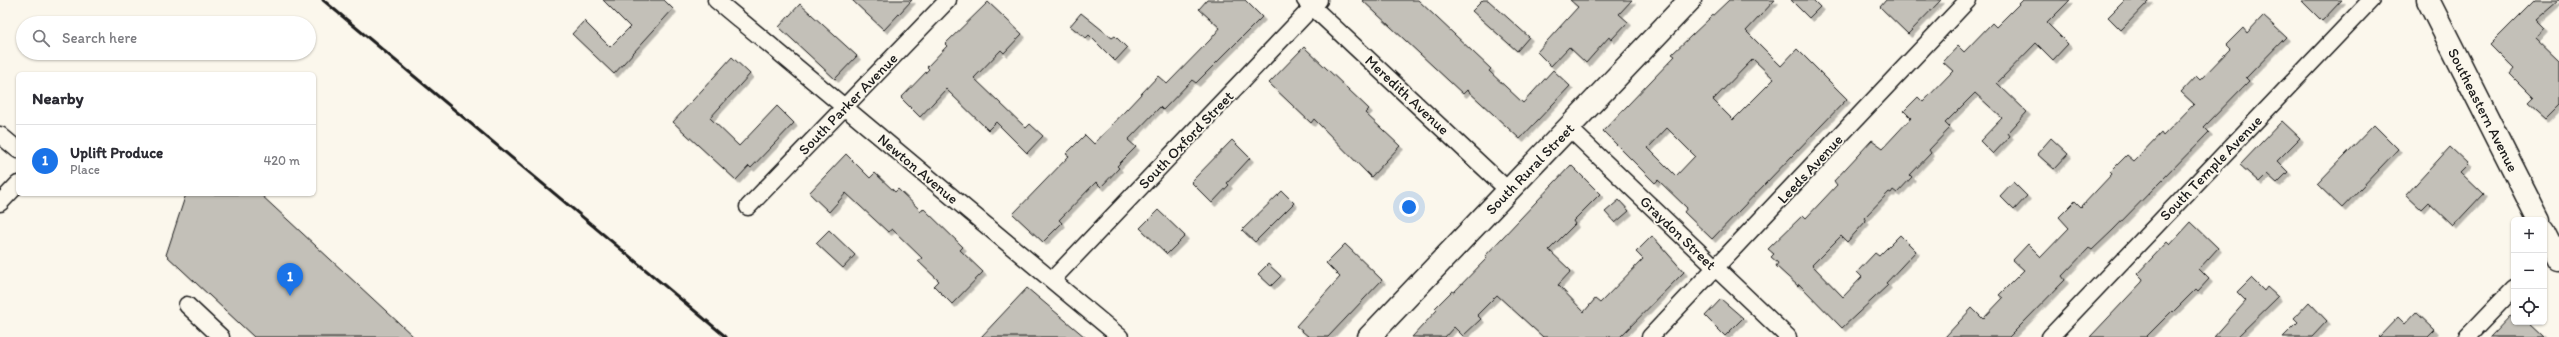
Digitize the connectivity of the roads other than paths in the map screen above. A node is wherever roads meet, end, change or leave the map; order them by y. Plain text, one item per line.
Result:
1 (716, 0) edge
2 (948, 0) edge
3 (1690, 0) edge
4 (1968, 0) edge
5 (2372, 0) edge
6 (2428, 0) edge
7 (1312, 2) edge
8 (845, 108) junction
9 (1569, 128) junction
10 (0, 135) edge
11 (16, 148) edge
12 (16, 186) edge
13 (1508, 191) junction
14 (0, 203) edge
15 (748, 207) dead end
16 (2537, 217) edge
17 (2547, 238) edge
18 (2555, 259) edge
19 (1715, 269) junction
20 (1052, 280) junction
21 (2513, 289) edge
22 (187, 305) dead end
23 (221, 337) edge
24 (1120, 337) edge
25 (1369, 337) edge
26 (1650, 337) edge
27 (1788, 337) edge
28 (2050, 337) edge
29 (2467, 337) edge

1 - 8 street, Newton Avenue
2 - 8 street, South Parker Avenue
3 - 9 main road, South Rural Street
4 - 19 street, Leeds Avenue
5 - 28 street, South Temple Avenue
6 - 16 main road, Southeastern Avenue
7 - 13 street, Meredith Avenue
7 - 20 street, South Oxford Street
8 - 15 street, South Parker Avenue
8 - 20 street, Newton Avenue
9 - 13 main road, South Rural Street
9 - 19 street, Graydon Street
10 - 11 street
12 - 14 street
13 - 25 main road, South Rural Street
17 - 18 main road
19 - 26 street, Leeds Avenue
19 - 27 street, Graydon Street
20 - 24 street, Newton Avenue
21 - 29 street
22 - 23 street

